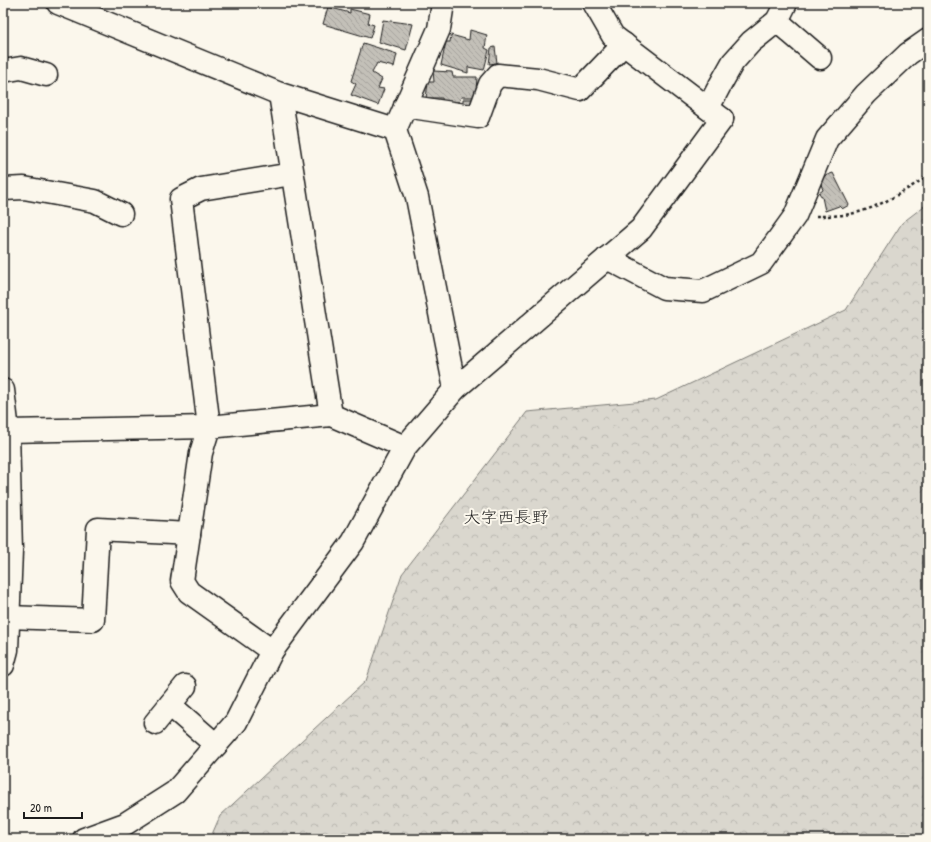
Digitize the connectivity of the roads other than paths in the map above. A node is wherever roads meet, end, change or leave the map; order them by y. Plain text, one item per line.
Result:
1 (58, 3) edge
2 (443, 3) edge
3 (594, 3) edge
4 (782, 12) edge
5 (928, 40) edge
6 (624, 44) junction
7 (820, 58) dead end
8 (3, 71) edge
9 (46, 75) dead end
10 (280, 94) junction
11 (405, 106) junction
12 (715, 114) junction
13 (395, 130) junction
14 (292, 174) junction
15 (3, 189) edge
16 (121, 214) dead end
17 (607, 258) junction
18 (455, 389) junction
19 (3, 390) edge
20 (331, 415) junction
21 (209, 427) junction
22 (8, 432) junction
23 (405, 447) junction
24 (189, 534) junction
25 (7, 617) junction
26 (272, 651) junction
27 (3, 665) edge
28 (184, 686) dead end
29 (170, 706) junction
30 (155, 723) dead end
31 (216, 745) junction
32 (84, 839) edge

1 - 10 street
2 - 11 street
3 - 6 street
4 - 7 street
4 - 12 street
5 - 17 street
6 - 11 street
6 - 12 street
8 - 9 street
10 - 13 street
10 - 14 street
11 - 13 street
12 - 17 street
13 - 18 street
14 - 20 street
14 - 21 street
15 - 16 street
17 - 18 street
18 - 23 street
19 - 22 street
20 - 21 street
20 - 23 street
21 - 22 street
21 - 24 street
22 - 25 street
23 - 26 street
24 - 25 street
24 - 26 street
25 - 27 street
26 - 31 street
28 - 29 street
29 - 30 street
29 - 31 street
31 - 32 street

